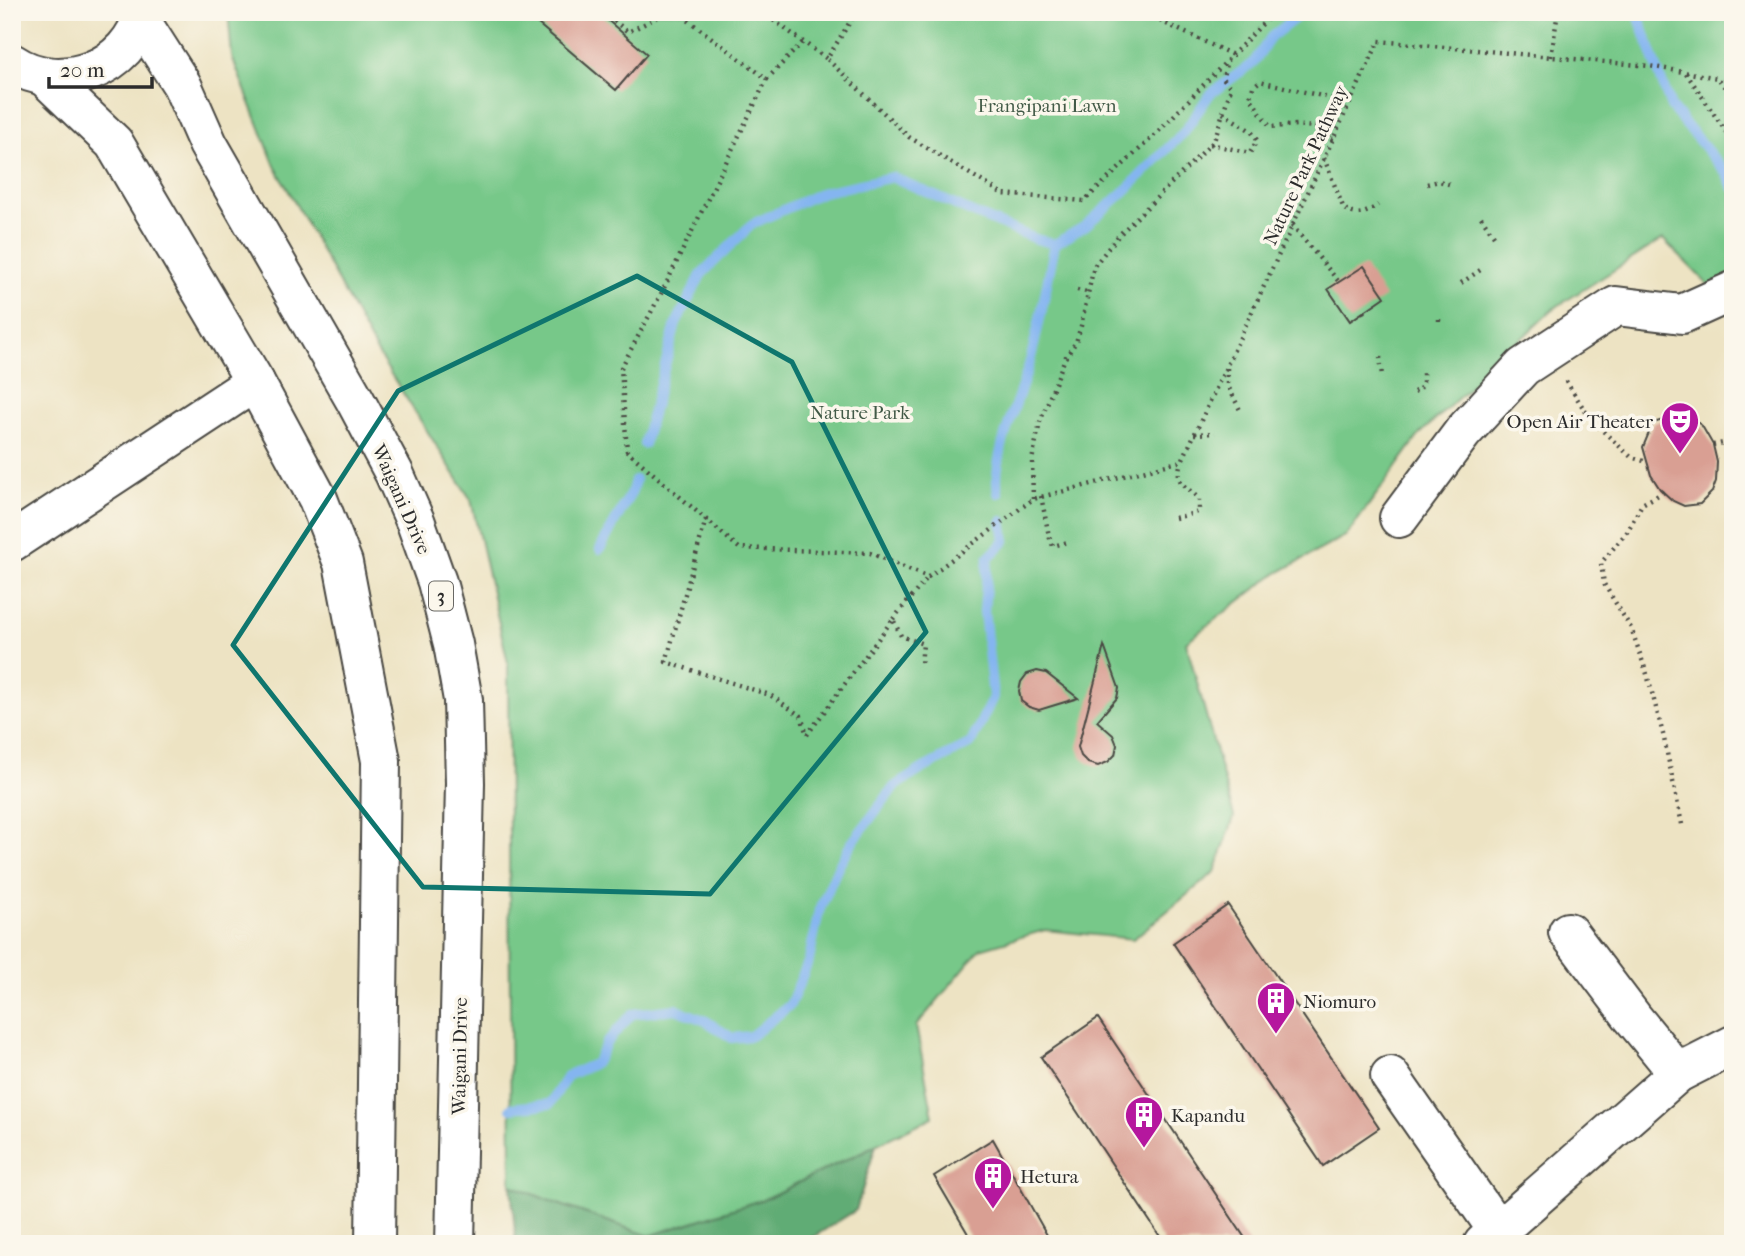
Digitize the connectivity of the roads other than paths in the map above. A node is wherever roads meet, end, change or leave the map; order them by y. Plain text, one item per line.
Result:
1 (142, 17) edge
2 (29, 70) edge
3 (1733, 291) edge
4 (255, 382) junction
5 (1399, 517) dead end
6 (12, 542) edge
7 (1568, 932) dead end
8 (1733, 1045) edge
9 (1678, 1073) junction
10 (1390, 1076) dead end
11 (1490, 1237) edge
12 (375, 1244) edge
13 (455, 1244) edge

1 - 2 main road
1 - 13 main road, Waigani Drive / 3
2 - 4 main road
3 - 5 main road
4 - 6 main road
4 - 12 main road
7 - 9 main road
8 - 9 main road
9 - 11 main road
10 - 11 main road

